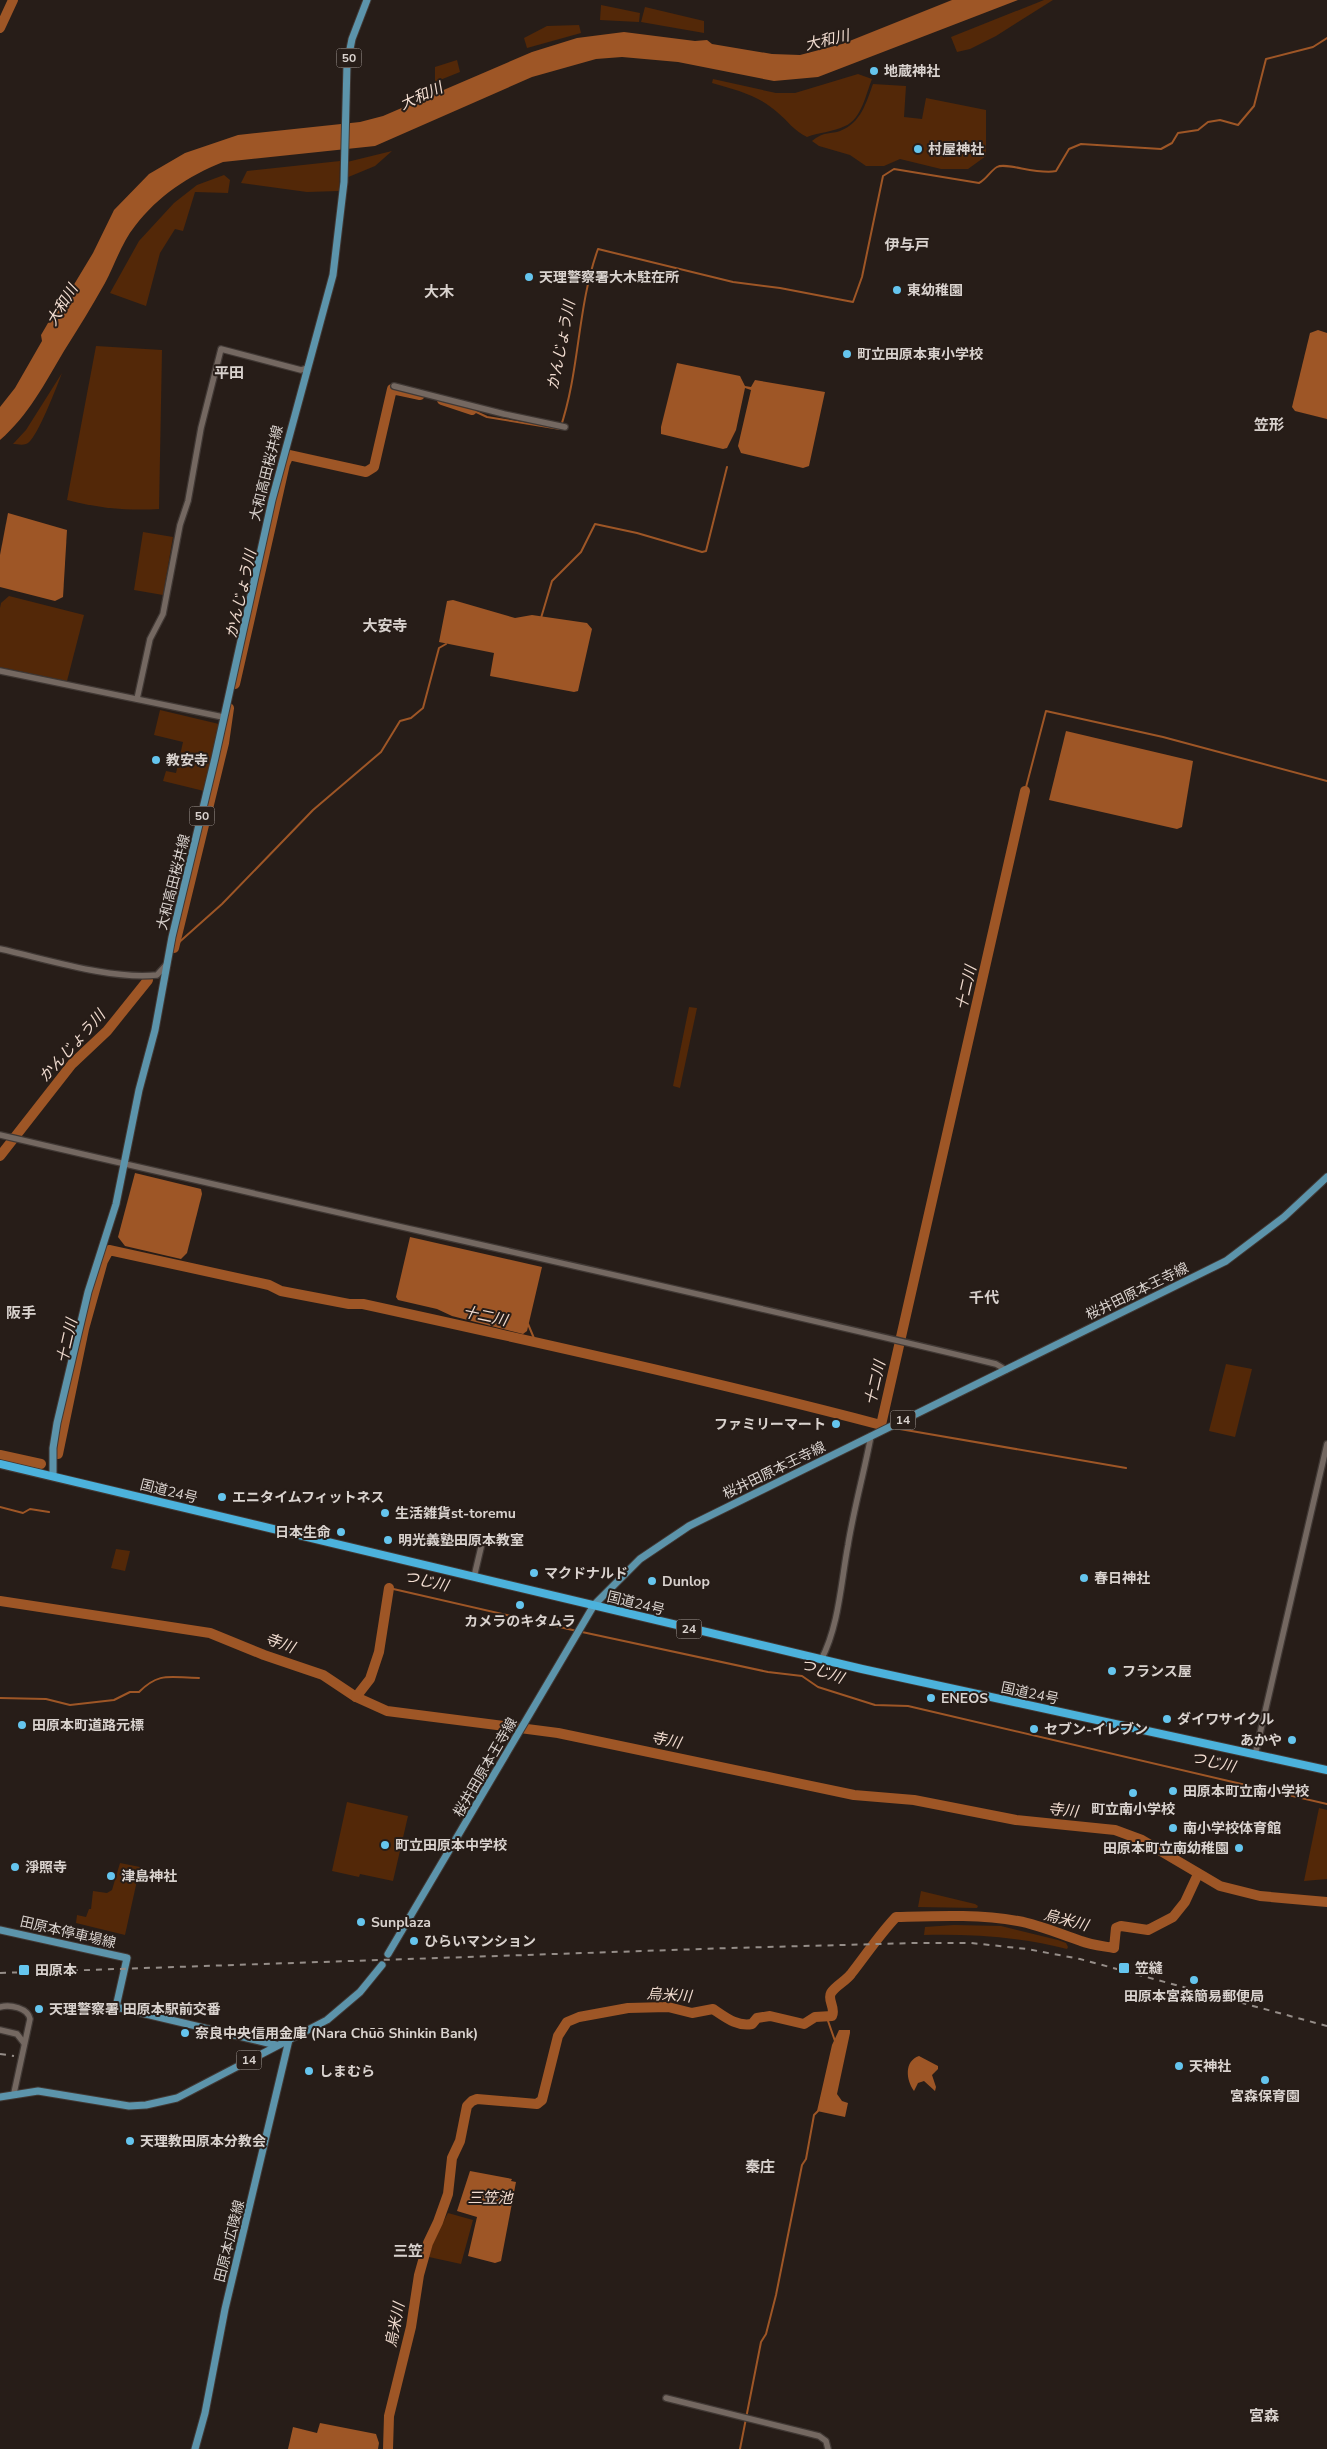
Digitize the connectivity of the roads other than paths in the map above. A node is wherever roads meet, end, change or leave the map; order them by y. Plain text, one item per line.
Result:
1 (367, 0) edge
2 (307, 368) junction
3 (394, 386) dead end
4 (565, 427) dead end
5 (0, 671) edge
6 (138, 699) junction
7 (223, 717) junction
8 (0, 949) edge
9 (168, 963) junction
10 (0, 1135) edge
11 (124, 1164) junction
12 (1327, 1177) edge
13 (1006, 1370) junction
14 (871, 1436) junction
15 (1327, 1444) edge
16 (0, 1464) edge
17 (53, 1476) junction
18 (483, 1538) dead end
19 (474, 1577) junction
20 (594, 1605) junction
21 (821, 1660) junction
22 (1255, 1755) junction
23 (1327, 1770) edge
24 (0, 1930) edge
25 (388, 1954) dead end
26 (382, 1965) dead end
27 (0, 2007) edge
28 (0, 2030) edge
29 (289, 2040) junction
30 (24, 2043) junction
31 (276, 2044) junction
32 (14, 2093) junction
33 (0, 2097) edge
34 (666, 2398) dead end
35 (195, 2449) edge
36 (828, 2449) edge

1 - 2 main road, 大和高田桜井線 / 50
2 - 6 street
2 - 7 main road, 大和高田桜井線 / 50
3 - 4 street
5 - 6 street
6 - 7 street
7 - 9 main road, 大和高田桜井線 / 50
8 - 9 street
9 - 11 main road, 大和高田桜井線 / 50
10 - 11 street
11 - 13 street
11 - 17 main road, 大和高田桜井線 / 50
12 - 13 main road, 桜井田原本王寺線 / 14
13 - 14 main road, 桜井田原本王寺線 / 14
14 - 20 main road, 桜井田原本王寺線 / 14
14 - 21 street
15 - 22 street
16 - 17 highway, 国道24号 / 24
17 - 19 highway, 国道24号 / 24
18 - 19 street
19 - 20 highway, 国道24号 / 24
20 - 21 highway, 国道24号 / 24
20 - 25 main road, 桜井田原本王寺線 / 14
21 - 22 highway, 国道24号 / 24
22 - 23 highway, 国道24号 / 24
24 - 31 main road, 田原本停車場線
26 - 29 main road, 14
27 - 30 street
28 - 30 street
29 - 31 main road, 14
29 - 35 main road, 田原本広陵線
30 - 32 street
31 - 32 main road, 14
32 - 33 main road, 14
34 - 36 street

